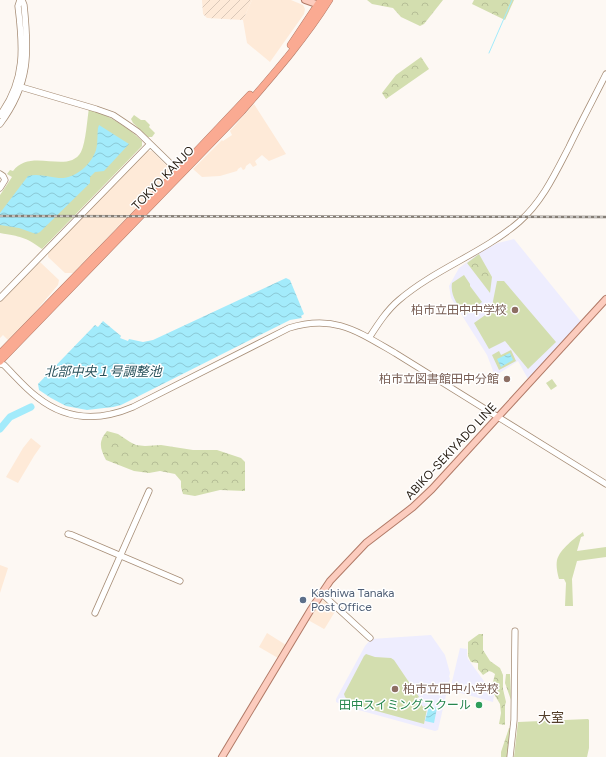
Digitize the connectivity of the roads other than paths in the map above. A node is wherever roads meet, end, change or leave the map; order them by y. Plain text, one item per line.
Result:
1 (21, 0) edge
2 (305, 0) edge
3 (329, 0) edge
4 (322, 4) edge
5 (606, 74) edge
6 (21, 87) junction
7 (0, 115) edge
8 (0, 124) edge
9 (150, 144) junction
10 (178, 172) junction
11 (0, 174) edge
12 (0, 188) edge
13 (0, 298) edge
14 (606, 299) edge
15 (369, 338) junction
16 (1, 359) edge
17 (498, 417) junction
18 (606, 484) edge
19 (149, 491) dead end
20 (68, 534) dead end
21 (121, 556) junction
22 (180, 581) dead end
23 (321, 593) junction
24 (96, 613) dead end
25 (515, 631) dead end
26 (370, 638) dead end
27 (222, 757) edge
28 (510, 757) edge

1 - 6 street
1 - 7 street
2 - 4 main road
3 - 4 highway, TOKYO KANJO
4 - 10 highway, TOKYO KANJO
4 - 16 highway, TOKYO KANJO
5 - 15 street
6 - 8 street
6 - 9 street
9 - 10 street
9 - 13 street
10 - 16 highway, TOKYO KANJO
11 - 12 street
14 - 17 main road, ABIKO-SEKIYADO LINE
15 - 16 street
15 - 17 street
17 - 18 street
17 - 23 main road, ABIKO-SEKIYADO LINE
19 - 21 street
20 - 21 street
21 - 22 street
21 - 24 street
23 - 26 street
23 - 27 main road, ABIKO-SEKIYADO LINE
25 - 28 street

